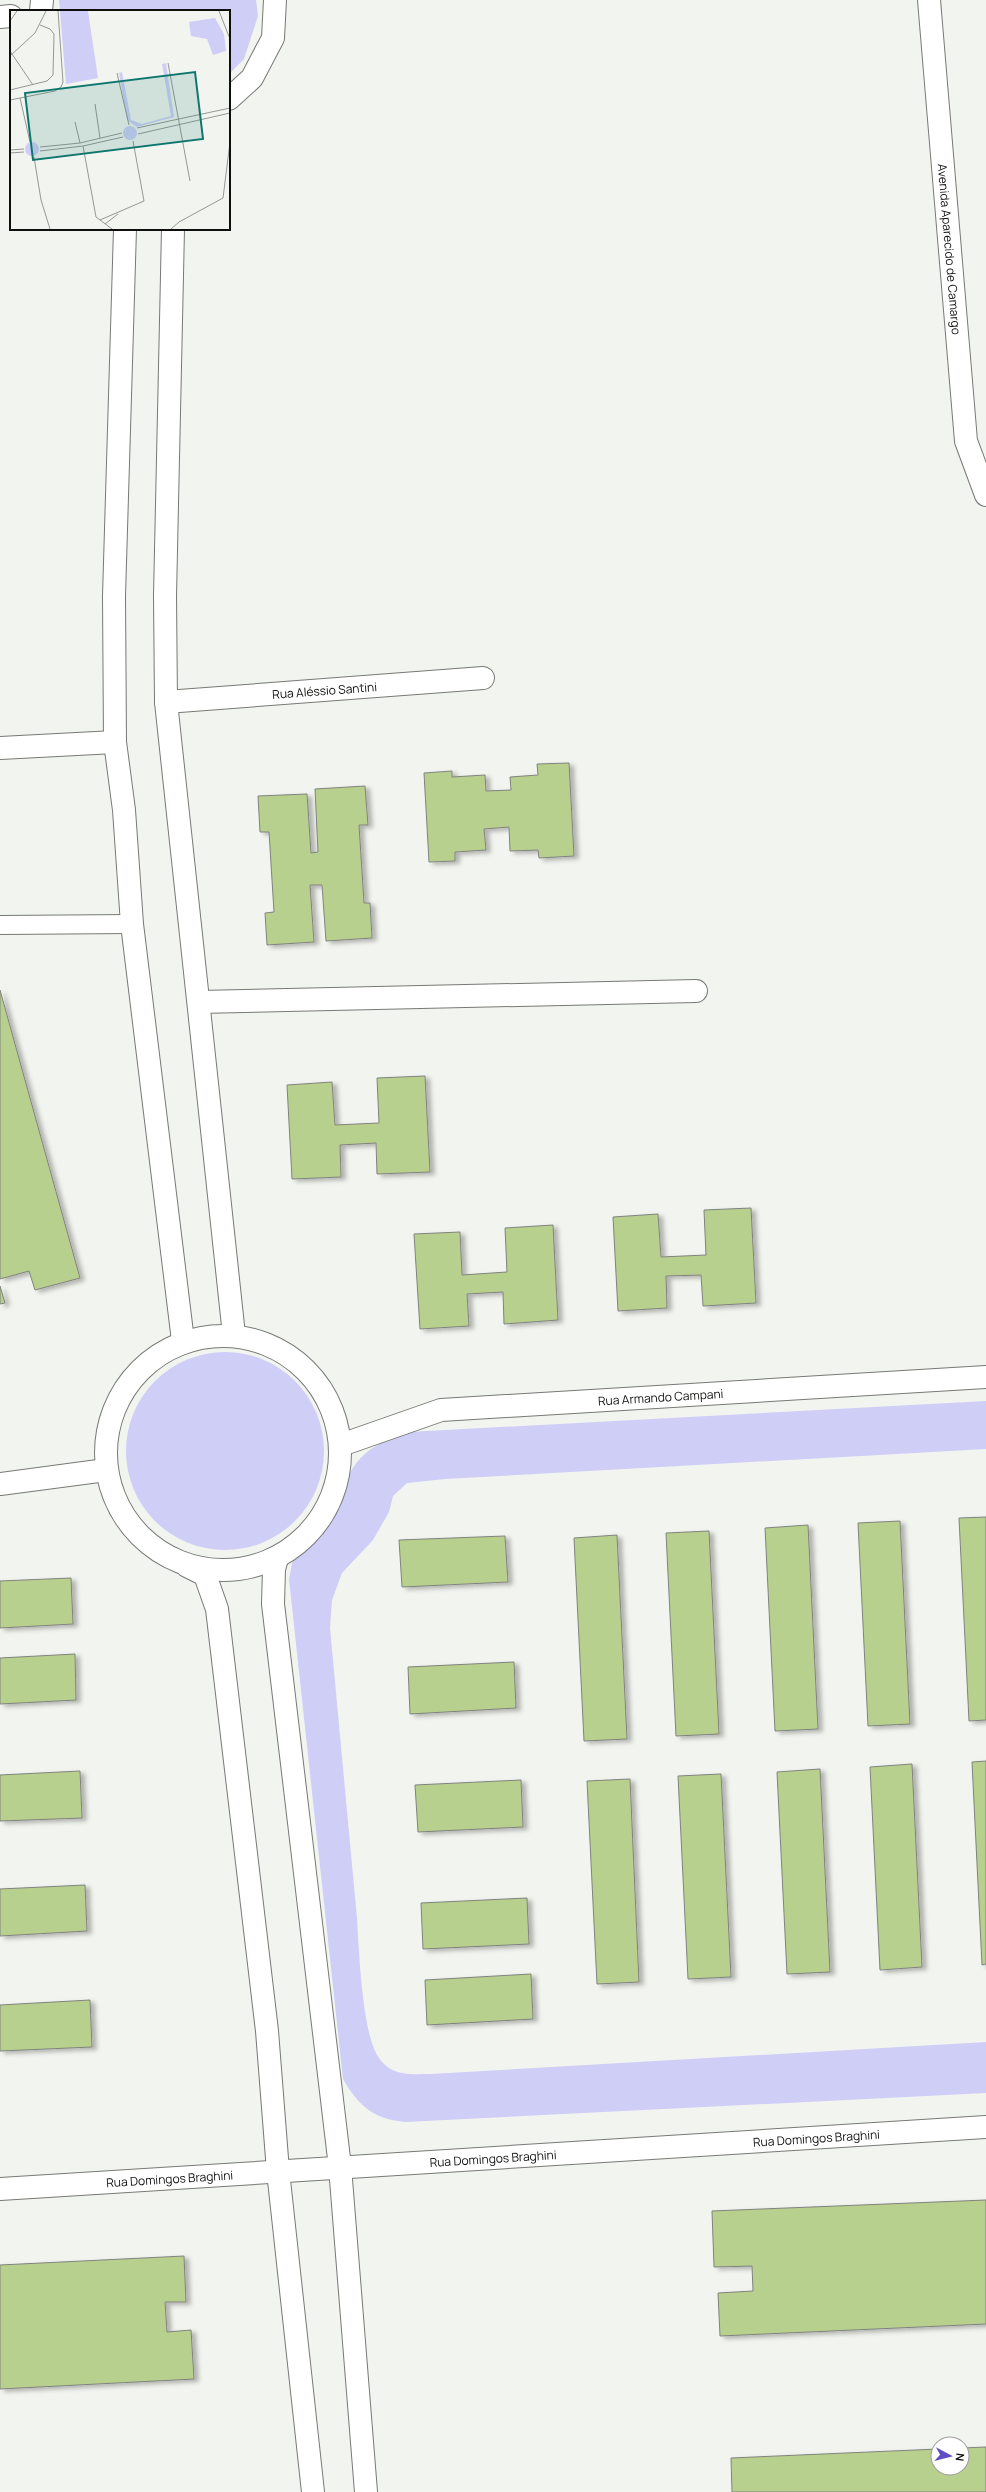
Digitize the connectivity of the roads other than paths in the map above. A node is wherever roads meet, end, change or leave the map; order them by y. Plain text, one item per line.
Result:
1 (42, 0) edge
2 (275, 0) edge
3 (929, 0) edge
4 (41, 10) edge
5 (10, 16) edge
6 (0, 17) edge
7 (230, 98) edge
8 (125, 230) edge
9 (173, 230) edge
10 (986, 495) edge
11 (482, 678) dead end
12 (166, 702) junction
13 (115, 742) junction
14 (0, 748) edge
15 (132, 924) junction
16 (0, 925) edge
17 (696, 991) dead end
18 (199, 1002) junction
19 (234, 1335) junction
20 (183, 1342) junction
21 (986, 1377) edge
22 (341, 1445) junction
23 (106, 1470) junction
24 (0, 1484) edge
25 (277, 1558) junction
26 (187, 1566) junction
27 (986, 2127) edge
28 (340, 2168) junction
29 (278, 2171) junction
30 (0, 2188) edge
31 (312, 2492) edge
32 (366, 2492) edge

1 - 4 street
2 - 7 street
3 - 10 street, Avenida Aparecido de Camargo
5 - 6 street
8 - 13 street
9 - 12 street
11 - 12 street, Rua Aléssio Santini
12 - 18 street
13 - 14 street
13 - 15 street
15 - 16 lane
15 - 20 street
17 - 18 street
18 - 19 street
19 - 20 street
19 - 22 street
20 - 23 street
21 - 22 street, Rua Armando Campani
22 - 25 street
23 - 24 street
23 - 26 street
25 - 26 street
25 - 28 street
26 - 29 street
27 - 28 street, Rua Domingos Braghini
28 - 29 street, Rua Domingos Braghini
28 - 32 street
29 - 30 street, Rua Domingos Braghini
29 - 31 street

